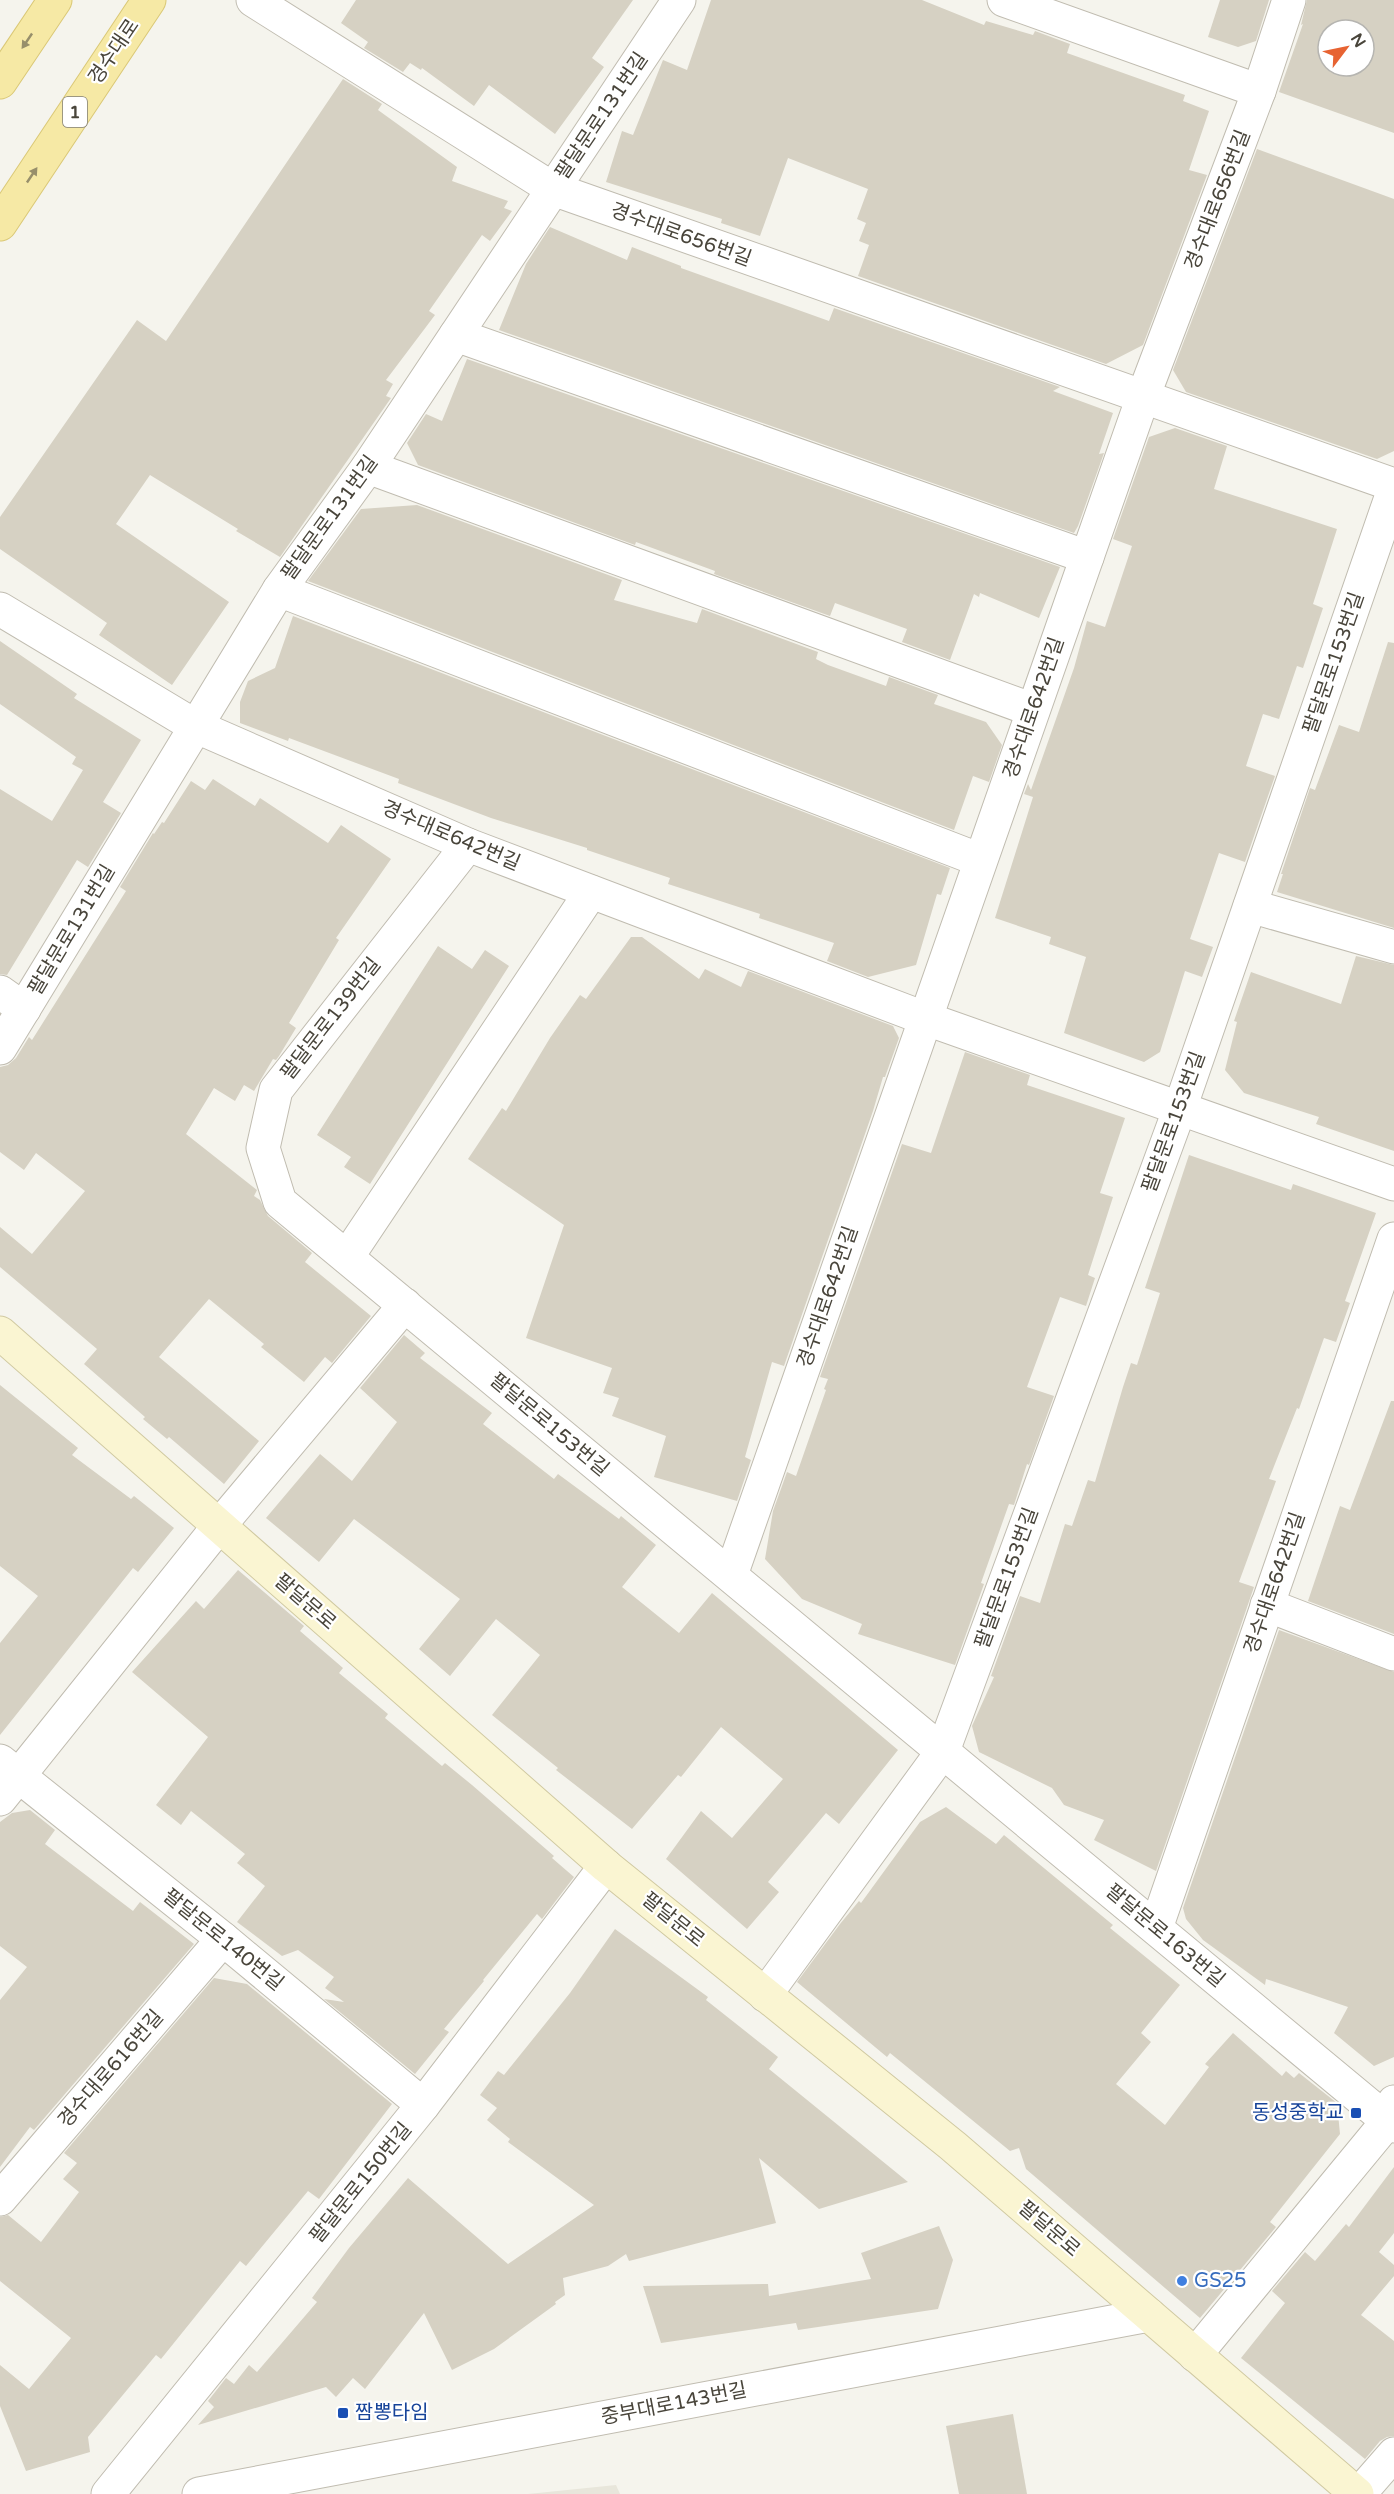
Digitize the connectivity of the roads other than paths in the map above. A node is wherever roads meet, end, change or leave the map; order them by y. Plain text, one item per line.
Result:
1 (55, 0) edge
2 (149, 0) edge
3 (253, 0) edge
4 (679, 0) edge
5 (1004, 0) edge
6 (1289, 0) edge
7 (0, 82) edge
8 (1259, 91) junction
9 (553, 189) junction
10 (0, 224) edge
11 (456, 335) junction
12 (1143, 397) junction
13 (368, 467) junction
14 (1394, 487) edge
15 (1087, 557) junction
16 (279, 590) junction
17 (0, 609) edge
18 (1033, 710) junction
19 (195, 726) junction
20 (468, 845) junction
21 (980, 860) junction
22 (591, 892) junction
23 (1250, 906) junction
24 (1394, 947) edge
25 (12, 1000) edge
26 (924, 1018) junction
27 (0, 1048) edge
28 (1180, 1108) junction
29 (1394, 1184) edge
30 (1394, 1239) edge
31 (347, 1257) junction
32 (405, 1305) junction
33 (0, 1333) edge
34 (219, 1526) junction
35 (731, 1575) junction
36 (1267, 1605) junction
37 (1394, 1654) edge
38 (943, 1751) junction
39 (7, 1779) edge
40 (606, 1866) junction
41 (1156, 1928) junction
42 (223, 1939) junction
43 (765, 1995) junction
44 (423, 2105) junction
45 (1392, 2116) edge
46 (0, 2199) edge
47 (1149, 2315) junction
48 (1195, 2355) junction
49 (1394, 2454) edge
50 (108, 2494) edge
51 (199, 2494) edge
52 (1358, 2494) edge

1 -> 7 main road
10 -> 2 main road, 경수대로 / 1
3 - 9 street, 경수대로656번길
4 - 9 street, 팔달문로131번길
5 - 8 street
6 - 8 street, 경수대로656번길
8 - 12 street, 경수대로656번길
9 - 11 street, 팔달문로131번길
9 - 12 street, 경수대로656번길
11 - 13 street, 팔달문로131번길
11 - 15 street
12 - 14 street, 경수대로656번길
12 - 15 street, 경수대로642번길
13 - 16 street, 팔달문로131번길
13 - 18 street
14 - 23 street, 팔달문로153번길
15 - 18 street, 경수대로642번길
16 - 19 street, 팔달문로131번길
16 - 21 street
17 - 19 street, 경수대로642번길
18 - 21 street, 경수대로642번길
19 - 20 street, 경수대로642번길
19 - 25 street, 팔달문로131번길
20 - 22 street, 경수대로642번길
20 - 31 street, 팔달문로139번길
21 - 26 street, 경수대로642번길
22 - 26 street, 경수대로642번길
22 - 31 street
23 - 24 street
23 - 28 street, 팔달문로153번길
25 - 27 street, 팔달문로131번길
26 - 28 street, 경수대로642번길
26 - 35 street, 경수대로642번길
28 - 29 street, 경수대로642번길
28 - 38 street, 팔달문로153번길
30 - 36 street, 경수대로642번길
31 - 32 street, 팔달문로139번길
32 - 34 street
32 - 35 street, 팔달문로153번길
33 - 34 street, 팔달문로
34 - 39 street, 팔달문로140번길
34 - 40 street, 팔달문로
35 - 38 street, 팔달문로153번길
36 - 37 street
36 - 41 street, 경수대로642번길
38 - 41 street, 팔달문로163번길
38 - 43 street, 팔달문로153번길
39 - 42 street, 팔달문로140번길
40 - 43 street, 팔달문로
40 - 44 street, 팔달문로150번길
41 - 45 street, 팔달문로163번길
42 - 44 street, 팔달문로140번길
42 - 46 street, 경수대로616번길
43 - 47 street, 팔달문로
44 - 50 street, 팔달문로150번길
45 - 48 street, 팔달문로163번길
47 - 48 street, 팔달문로
47 - 51 street, 중부대로143번길
48 - 52 street, 팔달문로
49 - 52 street

